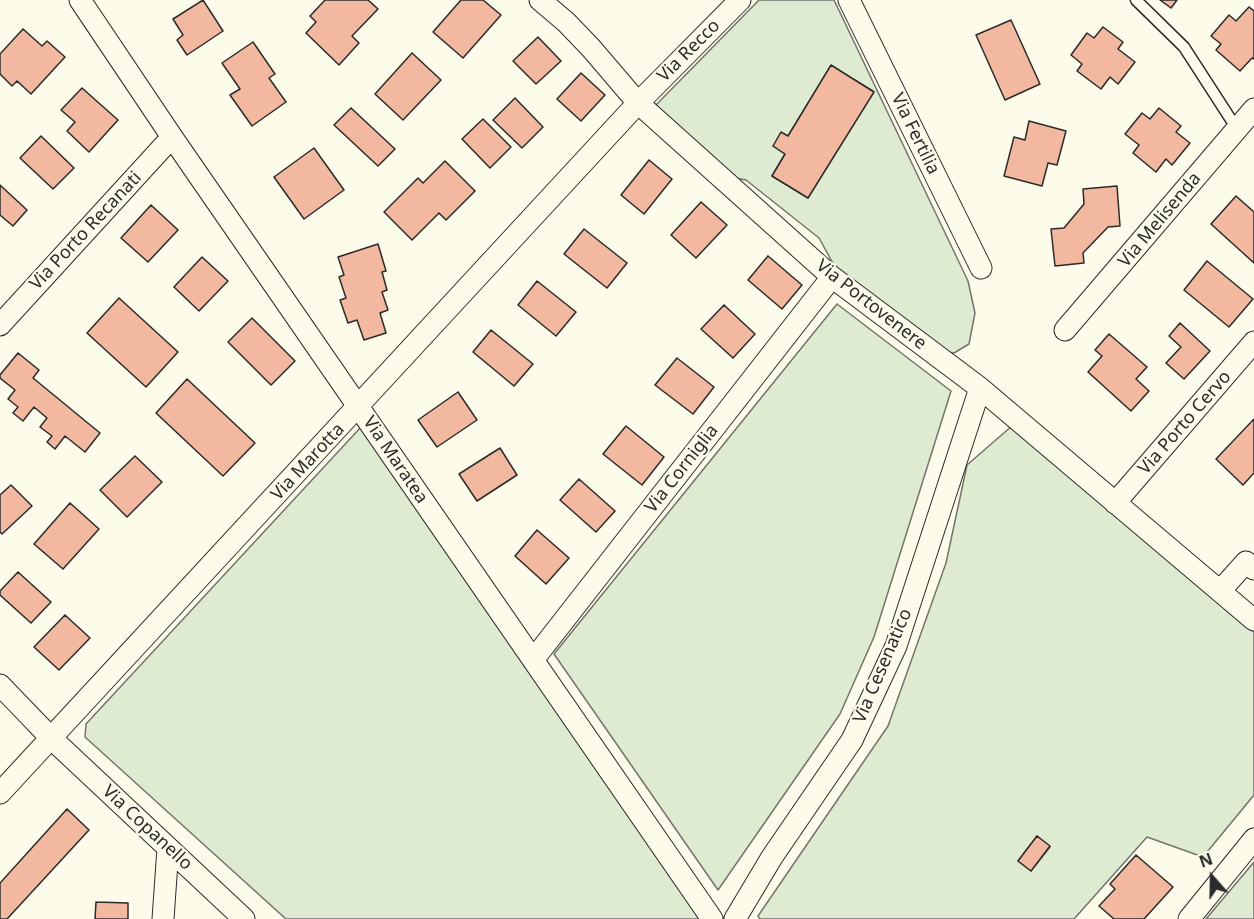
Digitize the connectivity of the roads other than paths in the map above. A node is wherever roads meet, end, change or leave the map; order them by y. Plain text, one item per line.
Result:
1 (80, 0) edge
2 (540, 0) edge
3 (741, 0) edge
4 (849, 0) edge
5 (1136, 0) edge
6 (638, 103) junction
7 (1254, 109) edge
8 (1237, 129) junction
9 (172, 137) junction
10 (981, 268) dead end
11 (832, 277) junction
12 (0, 325) edge
13 (1065, 330) dead end
14 (1254, 342) edge
15 (980, 388) junction
16 (359, 407) junction
17 (1116, 503) junction
18 (1254, 568) edge
19 (1220, 591) junction
20 (1254, 620) edge
21 (533, 660) junction
22 (0, 685) edge
23 (51, 738) junction
24 (1, 791) edge
25 (1254, 839) edge
26 (168, 848) junction
27 (163, 919) edge
28 (244, 919) edge
29 (712, 919) edge
30 (735, 919) edge
31 (1189, 919) edge

1 - 9 street, Via Maratea
2 - 6 street, Via Portovenere
3 - 6 street, Via Recco
4 - 10 street, Via Fertilia
5 - 8 lane
6 - 11 street, Via Portovenere
6 - 16 street, Via Marotta
7 - 8 street, Via Melisenda
8 - 13 street, Via Melisenda
9 - 12 street, Via Porto Recanati
9 - 16 street, Via Maratea
11 - 15 street, Via Portovenere
11 - 21 street, Via Corniglia
14 - 17 street, Via Porto Cervo
15 - 17 street, Via Portovenere
15 - 30 street, Via Cesenatico
16 - 21 street, Via Maratea
16 - 23 street, Via Marotta
17 - 19 street, Via Portovenere
18 - 19 street
19 - 20 street, Via Portovenere
21 - 29 street, Via Maratea
22 - 23 street, Via Copanello
23 - 24 street, Via Marotta
23 - 26 street, Via Copanello
25 - 31 street
26 - 27 street
26 - 28 street, Via Copanello

